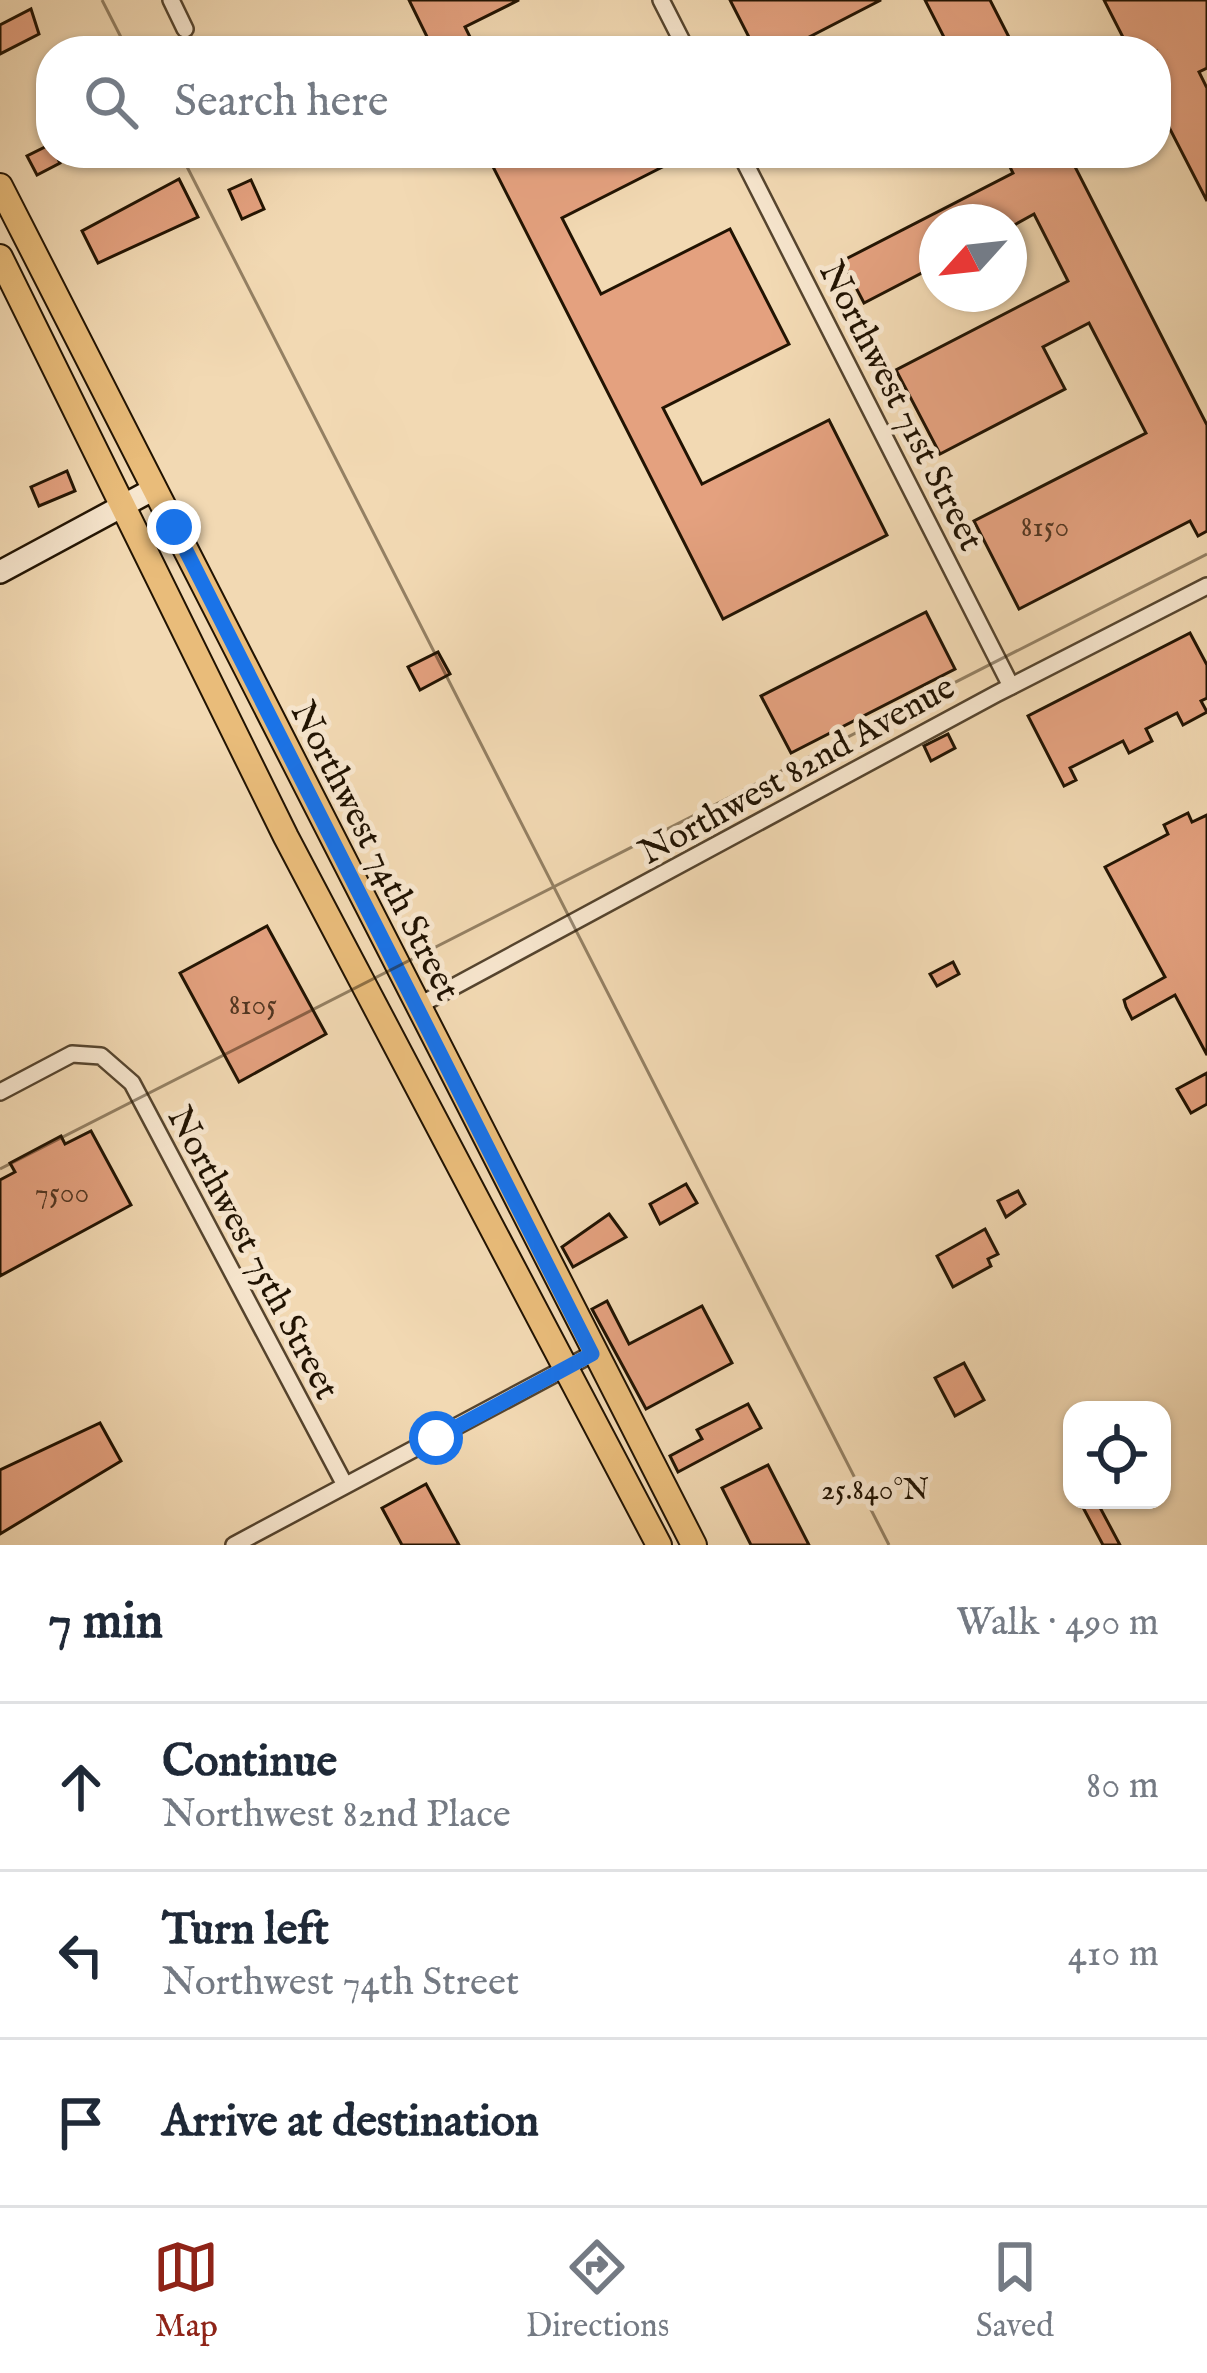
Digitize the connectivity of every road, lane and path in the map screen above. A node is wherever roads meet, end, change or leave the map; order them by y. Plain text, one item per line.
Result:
1 (171, 0) edge
2 (661, 0) edge
3 (184, 29) dead end
4 (679, 36) edge
5 (748, 168) edge
6 (0, 186) edge
7 (0, 233) edge
8 (29, 242) junction
9 (0, 257) edge
10 (154, 489) junction
11 (120, 507) junction
12 (0, 572) edge
13 (1207, 586) edge
14 (1011, 686) junction
15 (416, 1007) junction
16 (0, 1093) edge
17 (592, 1354) junction
18 (566, 1367) junction
19 (345, 1485) junction
20 (233, 1545) edge
21 (659, 1545) edge
22 (694, 1545) edge

1 - 3 street
2 - 4 street
5 - 14 street, Northwest 71st Street
6 - 8 main road, Northwest 74th Street
7 - 8 main road
8 - 10 main road, Northwest 74th Street
9 - 11 main road, Northwest 74th Street
10 - 11 main road
10 - 15 main road, Northwest 74th Street
11 - 12 main road
11 - 18 main road, Northwest 74th Street
13 - 14 street, Northwest 82nd Avenue
14 - 15 street, Northwest 82nd Avenue
15 - 17 main road, Northwest 74th Street
16 - 19 street, Northwest 75th Street
17 - 18 street
17 - 22 main road, Northwest 74th Street
18 - 19 street
18 - 21 main road, Northwest 74th Street
19 - 20 street

